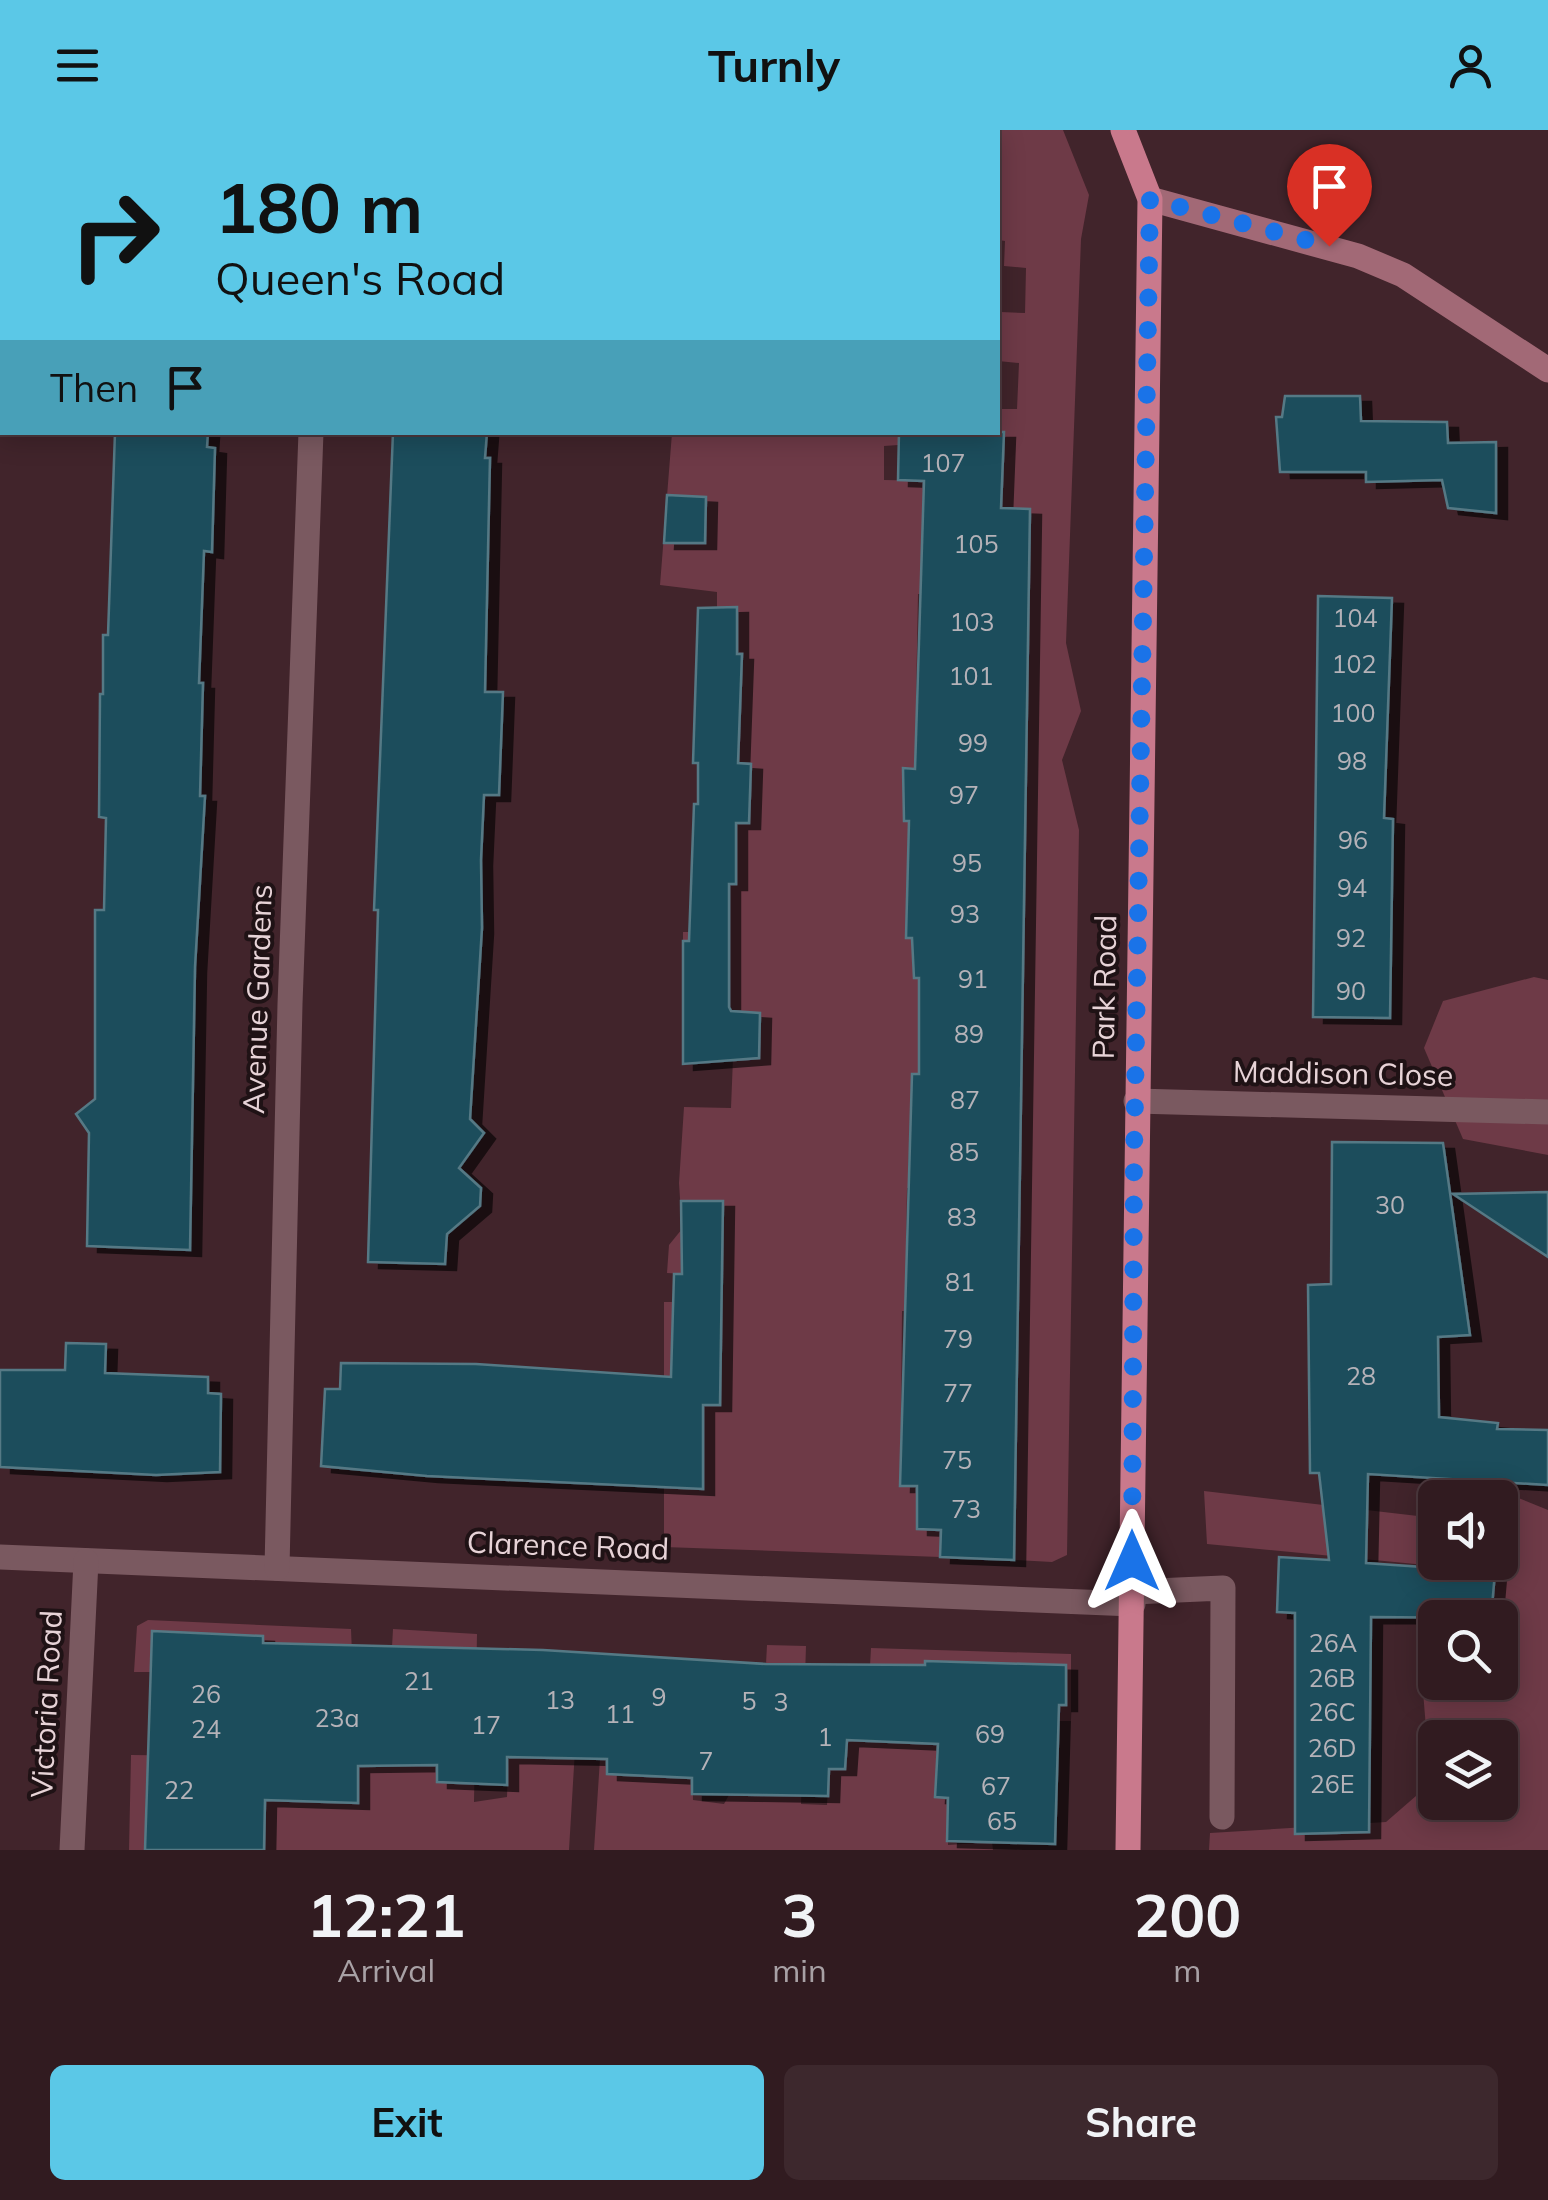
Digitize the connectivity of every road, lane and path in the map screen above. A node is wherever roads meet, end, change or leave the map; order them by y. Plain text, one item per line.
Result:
1 (1123, 130) edge
2 (1150, 199) junction
3 (1548, 370) edge
4 (311, 435) edge
5 (1136, 1101) junction
6 (1548, 1112) edge
7 (0, 1558) edge
8 (86, 1561) junction
9 (276, 1568) junction
10 (1133, 1598) junction
11 (1222, 1817) dead end
12 (72, 1850) edge
13 (1128, 1850) edge

1 - 2 main road, Park Road
2 - 3 main road
2 - 5 main road, Park Road
4 - 9 street, Avenue Gardens
5 - 6 street, Maddison Close
5 - 10 main road, Park Road
7 - 8 street, Clarence Road
8 - 9 street, Clarence Road
8 - 12 street, Victoria Road
9 - 10 street, Clarence Road
10 - 11 street, Clarence Road
10 - 13 main road, Park Road

